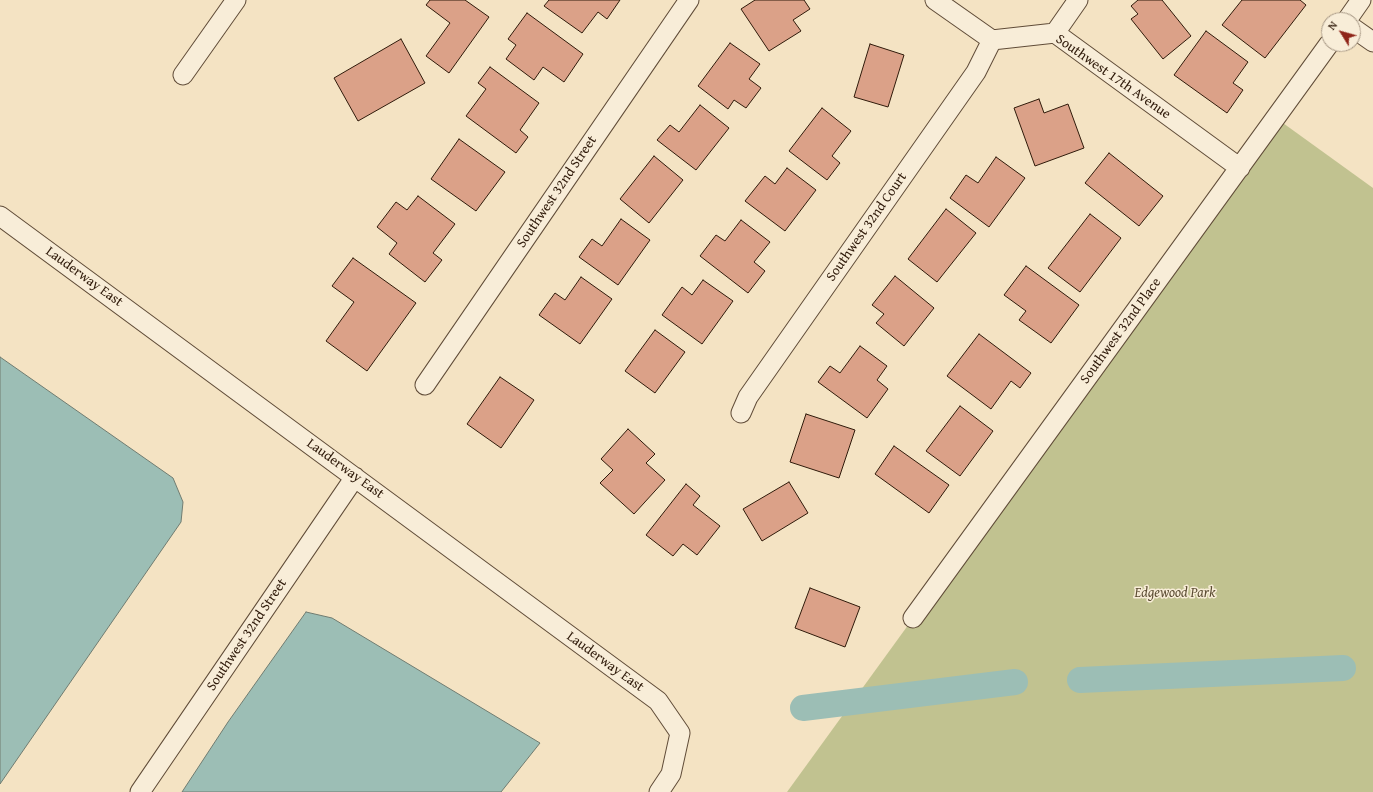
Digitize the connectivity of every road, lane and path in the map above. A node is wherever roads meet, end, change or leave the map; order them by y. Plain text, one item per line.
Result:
1 (236, 0) edge
2 (689, 0) edge
3 (935, 0) edge
4 (1078, 0) edge
5 (1361, 0) edge
6 (1353, 12) edge
7 (1055, 33) junction
8 (1361, 34) edge
9 (992, 40) junction
10 (1373, 42) edge
11 (1323, 52) edge
12 (183, 75) dead end
13 (1240, 168) junction
14 (0, 216) edge
15 (425, 384) dead end
16 (741, 413) dead end
17 (355, 477) junction
18 (913, 618) dead end
19 (140, 792) edge
20 (659, 792) edge

1 - 12 street
2 - 15 street, Southwest 32nd Street
3 - 9 street
4 - 7 street
5 - 6 street
7 - 9 street, Southwest 17th Avenue
7 - 13 street, Southwest 17th Avenue
8 - 10 street
9 - 16 street, Southwest 32nd Court
11 - 13 street, Southwest 32nd Place
13 - 18 street, Southwest 32nd Place
14 - 17 street, Lauderway East
17 - 19 street, Southwest 32nd Street
17 - 20 street, Lauderway East

